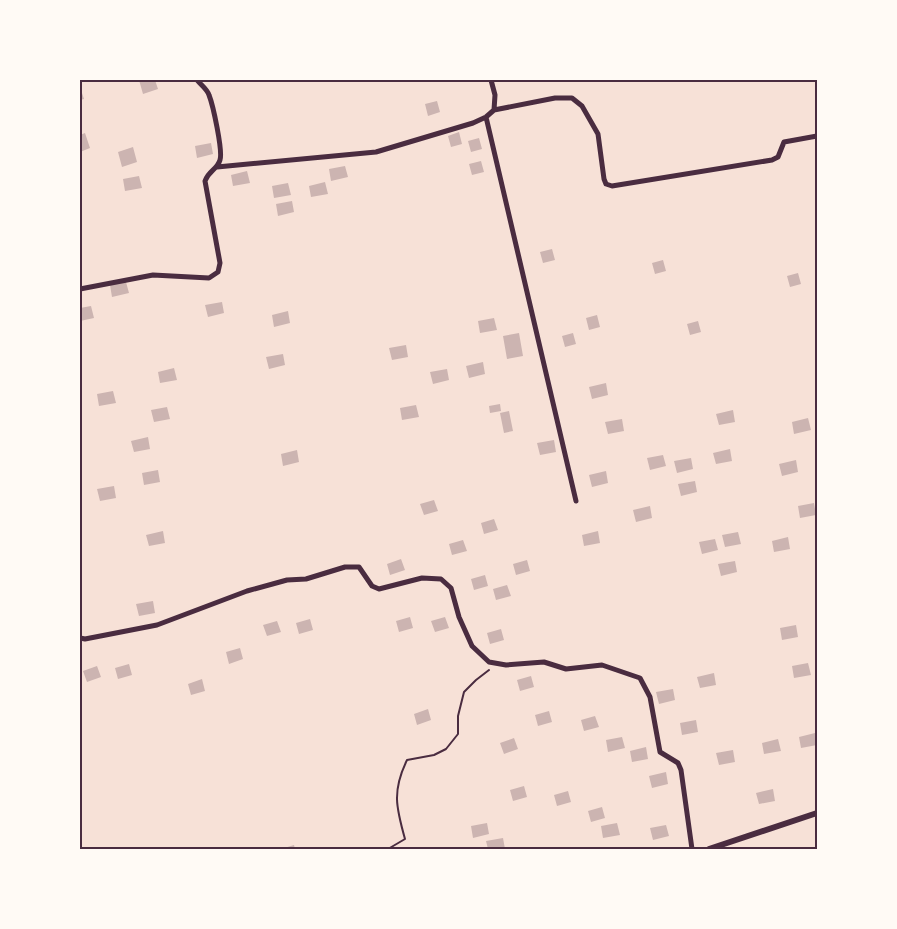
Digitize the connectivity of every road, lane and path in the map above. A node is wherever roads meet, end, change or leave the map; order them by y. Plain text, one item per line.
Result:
1 (198, 80) edge
2 (491, 80) edge
3 (494, 110) junction
4 (486, 117) junction
5 (817, 136) edge
6 (217, 167) junction
7 (80, 289) edge
8 (576, 501) dead end
9 (80, 638) edge
10 (497, 664) junction
11 (817, 813) edge
12 (388, 849) edge
13 (692, 849) edge
14 (708, 849) edge

1 - 6 street
2 - 3 street
3 - 4 street
3 - 5 street
4 - 6 street
4 - 8 street
6 - 7 street
9 - 10 street
10 - 12 path
10 - 13 street
11 - 14 street

